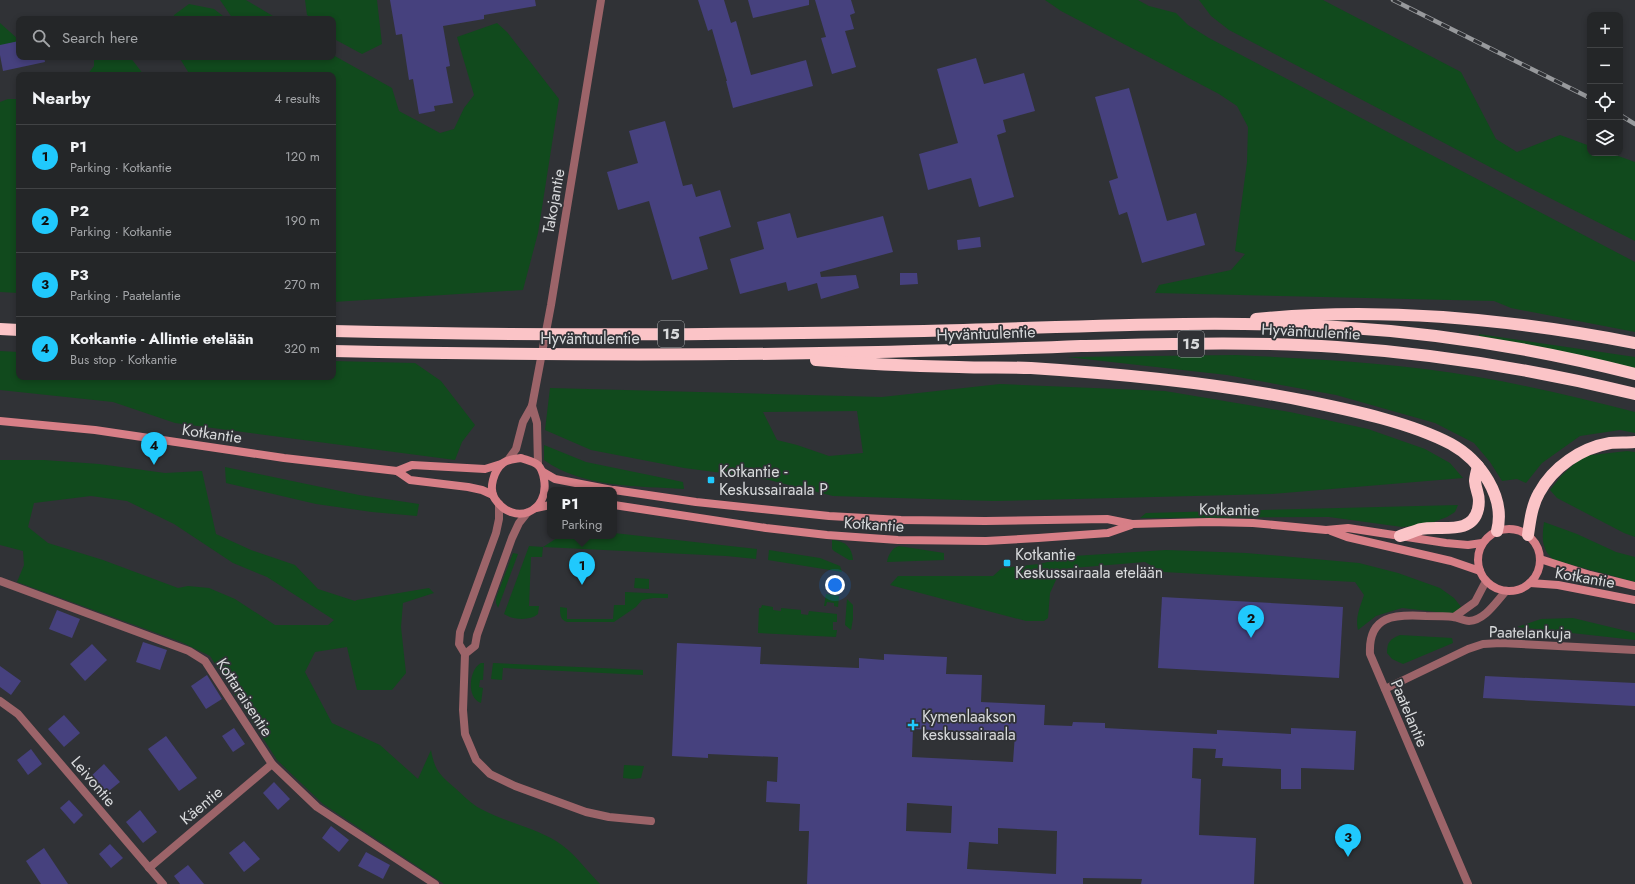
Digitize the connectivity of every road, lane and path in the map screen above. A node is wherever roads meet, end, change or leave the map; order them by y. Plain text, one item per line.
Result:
1 (601, 0) edge
2 (1199, 324) junction
3 (0, 329) edge
4 (16, 330) edge
5 (336, 331) edge
6 (1635, 343) edge
7 (336, 351) edge
8 (743, 354) junction
9 (1635, 374) edge
10 (1635, 394) edge
11 (532, 406) junction
12 (0, 421) edge
13 (1635, 442) edge
14 (505, 462) junction
15 (538, 465) junction
16 (1478, 466) junction
17 (397, 471) junction
18 (543, 472) junction
19 (597, 487) edge
20 (617, 491) edge
21 (492, 496) junction
22 (499, 504) junction
23 (617, 505) edge
24 (547, 506) edge
25 (536, 508) junction
26 (527, 513) junction
27 (1132, 524) junction
28 (1326, 530) junction
29 (1497, 531) junction
30 (1528, 535) junction
31 (1400, 536) junction
32 (1482, 543) junction
33 (1540, 559) junction
34 (1480, 571) junction
35 (0, 581) edge
36 (1486, 581) junction
37 (1530, 583) junction
38 (1635, 586) edge
39 (1506, 591) junction
40 (1635, 600) edge
41 (1454, 617) junction
42 (1635, 650) edge
43 (465, 654) junction
44 (1385, 688) junction
45 (0, 701) edge
46 (272, 764) junction
47 (651, 821) dead end
48 (148, 868) junction
49 (163, 884) edge
50 (435, 884) edge
51 (1468, 884) edge

1 - 11 street, Takojantie
2 - 5 highway, Hyväntuulentie / 15
2 - 6 highway
2 - 9 highway, Hyväntuulentie / 15
3 - 4 highway
7 - 8 highway, Hyväntuulentie / 15
8 - 10 highway, Hyväntuulentie / 15
8 - 16 highway
11 - 14 street, Takojantie
11 - 15 street, Takojantie
12 - 17 street, Kotkantie
13 - 30 highway
14 - 15 street
14 - 17 street, Kotkantie
14 - 21 street
15 - 18 street
16 - 29 highway
16 - 31 highway
17 - 21 street, Kotkantie
18 - 19 street, Kotkantie
18 - 25 street
20 - 27 street, Kotkantie
21 - 22 street
22 - 26 street
22 - 43 street
23 - 27 street, Kotkantie
24 - 25 street
25 - 26 street
26 - 43 street
27 - 28 street, Kotkantie
28 - 31 street, Kotkantie
28 - 34 street, Kotkantie
29 - 30 street
29 - 32 street
30 - 33 street
31 - 32 street, Kotkantie
32 - 34 street
33 - 37 street
33 - 38 street, Kotkantie
34 - 36 street
35 - 46 street, Kottaraisentie
36 - 39 street
36 - 41 street
37 - 39 street
37 - 40 street, Kotkantie
39 - 41 street, Paatelantie
41 - 44 street, Paatelantie
42 - 44 street, Paatelankuja
43 - 47 street
44 - 51 street, Paatelantie
45 - 48 street, Leivontie
46 - 48 street, Käentie
46 - 50 street, Kottaraisentie
48 - 49 street, Leivontie

